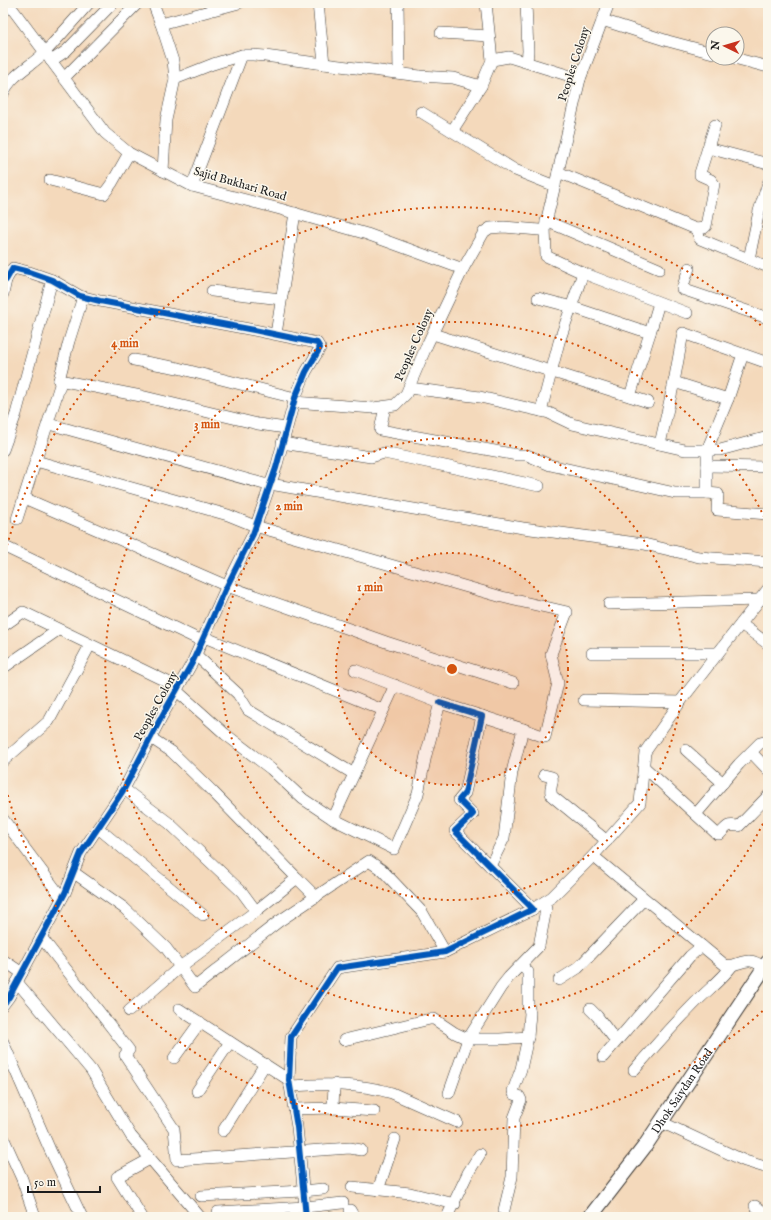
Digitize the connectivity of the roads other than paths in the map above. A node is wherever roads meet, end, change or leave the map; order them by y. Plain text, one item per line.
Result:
1 (89, 3) edge
2 (113, 3) edge
3 (138, 3) edge
4 (153, 3) edge
5 (239, 3) edge
6 (318, 3) edge
7 (398, 3) edge
8 (486, 3) edge
9 (526, 3) edge
10 (609, 3) edge
11 (6, 5) edge
12 (602, 20) junction
13 (161, 24) junction
14 (441, 33) dead end
15 (489, 36) junction
16 (705, 51) edge
17 (242, 55) junction
18 (48, 57) junction
19 (492, 60) junction
20 (745, 61) edge
21 (527, 62) junction
22 (324, 64) junction
23 (768, 67) edge
24 (399, 73) junction
25 (64, 78) junction
26 (174, 79) junction
27 (580, 79) junction
28 (481, 86) junction
29 (4, 87) edge
30 (421, 112) dead end
31 (715, 125) dead end
32 (452, 131) junction
33 (708, 148) junction
34 (128, 153) junction
35 (768, 164) edge
36 (163, 171) junction
37 (558, 172) junction
38 (50, 180) dead end
39 (768, 183) edge
40 (192, 186) junction
41 (555, 186) junction
42 (295, 213) junction
43 (546, 224) junction
44 (696, 230) junction
45 (749, 259) junction
46 (768, 267) edge
47 (689, 268) dead end
48 (463, 269) junction
49 (659, 269) dead end
50 (583, 274) junction
51 (5, 279) edge
52 (52, 280) junction
53 (212, 291) dead end
54 (3, 294) edge
55 (83, 297) junction
56 (538, 298) dead end
57 (281, 299) junction
58 (659, 303) junction
59 (572, 307) junction
60 (687, 313) dead end
61 (768, 318) edge
62 (650, 333) junction
63 (276, 334) junction
64 (432, 334) junction
65 (743, 354) junction
66 (134, 360) dead end
67 (768, 363) edge
68 (551, 371) junction
69 (59, 380) junction
70 (674, 382) junction
71 (409, 388) junction
72 (630, 396) junction
73 (295, 400) junction
74 (728, 400) junction
75 (648, 402) dead end
76 (385, 406) junction
77 (541, 411) junction
78 (49, 424) junction
79 (286, 428) junction
80 (768, 437) edge
81 (282, 443) junction
82 (660, 444) junction
83 (3, 450) edge
84 (707, 450) junction
85 (36, 461) junction
86 (707, 466) junction
87 (768, 467) edge
88 (270, 484) junction
89 (539, 486) dead end
90 (706, 493) junction
91 (24, 498) junction
92 (768, 514) edge
93 (17, 518) dead end
94 (255, 526) junction
95 (3, 546) edge
96 (768, 562) edge
97 (227, 586) junction
98 (768, 589) edge
99 (760, 600) junction
100 (609, 604) dead end
101 (741, 624) junction
102 (3, 626) edge
103 (58, 630) junction
104 (203, 639) junction
105 (768, 644) edge
106 (90, 645) junction
107 (592, 653) dead end
108 (718, 653) junction
109 (196, 656) junction
110 (3, 668) edge
111 (355, 670) dead end
112 (513, 683) dead end
113 (394, 685) junction
114 (177, 689) junction
115 (584, 700) dead end
116 (680, 702) junction
117 (440, 703) junction
118 (383, 710) junction
119 (482, 716) junction
120 (523, 729) junction
121 (151, 738) junction
122 (768, 741) edge
123 (686, 750) dead end
124 (751, 752) junction
125 (3, 761) edge
126 (644, 767) junction
127 (768, 770) edge
128 (354, 774) junction
129 (544, 775) dead end
130 (723, 783) junction
131 (124, 789) junction
132 (768, 796) edge
133 (696, 814) junction
134 (3, 819) edge
135 (333, 819) junction
136 (98, 828) junction
137 (607, 841) junction
138 (593, 856) junction
139 (490, 866) junction
140 (73, 872) junction
141 (296, 878) junction
142 (316, 897) junction
143 (62, 898) junction
144 (644, 899) junction
145 (544, 902) junction
146 (533, 908) junction
147 (256, 911) junction
148 (203, 915) dead end
149 (41, 937) junction
150 (702, 946) junction
151 (445, 952) junction
152 (3, 960) edge
153 (521, 965) junction
154 (732, 966) junction
155 (180, 967) junction
156 (765, 970) edge
157 (19, 977) junction
158 (559, 980) dead end
159 (3, 1004) edge
160 (179, 1009) dead end
161 (590, 1009) dead end
162 (129, 1011) dead end
163 (200, 1022) junction
164 (528, 1037) junction
165 (468, 1039) junction
166 (344, 1040) dead end
167 (616, 1041) junction
168 (3, 1042) edge
169 (230, 1042) junction
170 (603, 1057) dead end
171 (174, 1058) dead end
172 (265, 1064) junction
173 (634, 1070) dead end
174 (290, 1083) junction
175 (334, 1084) junction
176 (197, 1091) dead end
177 (449, 1093) dead end
178 (333, 1108) junction
179 (294, 1109) junction
180 (374, 1111) dead end
181 (457, 1122) dead end
182 (661, 1122) junction
183 (223, 1131) dead end
184 (3, 1138) edge
185 (395, 1139) dead end
186 (361, 1150) dead end
187 (299, 1152) junction
188 (480, 1154) dead end
189 (150, 1159) junction
190 (768, 1168) edge
191 (352, 1187) dead end
192 (323, 1189) dead end
193 (378, 1190) junction
194 (303, 1191) junction
195 (201, 1196) dead end
196 (455, 1204) junction
197 (755, 1206) dead end
198 (349, 1210) edge
199 (504, 1210) dead end
200 (218, 1212) dead end
201 (305, 1212) edge
202 (768, 1215) edge
203 (35, 1217) edge
204 (82, 1217) edge
205 (142, 1217) edge
206 (200, 1217) edge
207 (447, 1217) edge
208 (590, 1217) edge

1 - 18 street
2 - 18 street
3 - 25 street
4 - 13 street
5 - 13 street
6 - 22 street
7 - 24 street
8 - 15 street
9 - 21 street
10 - 12 street, Peoples Colony
11 - 18 street, Sajid Bukhari Road
12 - 16 street
12 - 27 street, Peoples Colony
13 - 26 street
14 - 15 street
15 - 19 street
17 - 22 street
17 - 26 street
17 - 40 street
18 - 25 street, Sajid Bukhari Road
18 - 29 street
19 - 21 street
19 - 28 street
20 - 23 street
21 - 27 street
22 - 24 street
24 - 28 street
25 - 34 street, Sajid Bukhari Road
26 - 36 street
27 - 37 street, Peoples Colony
28 - 32 street
30 - 32 street
31 - 33 street
32 - 41 street
33 - 35 street
33 - 44 street
34 - 36 street, Sajid Bukhari Road
34 - 38 street
36 - 40 street, Sajid Bukhari Road
37 - 41 street, Peoples Colony
37 - 44 street
39 - 45 street
40 - 42 street, Sajid Bukhari Road
41 - 43 street, Peoples Colony
42 - 48 street, Sajid Bukhari Road
42 - 57 street
43 - 48 street, Peoples Colony
43 - 49 street
43 - 50 street
44 - 45 street
45 - 46 street
47 - 61 street
48 - 64 street, Peoples Colony
50 - 58 street
50 - 59 street
51 - 52 street
51 - 54 street
52 - 55 street
52 - 83 street
53 - 57 street
55 - 63 street
55 - 69 street
56 - 59 street
57 - 63 street
58 - 60 street
58 - 62 street
59 - 62 street
59 - 68 street
62 - 72 street
63 - 73 street
64 - 68 street
64 - 71 street, Peoples Colony
65 - 67 street
65 - 70 street
65 - 74 street
66 - 73 street
68 - 72 street
68 - 77 street
69 - 78 street
69 - 79 street
70 - 74 street
70 - 82 street
71 - 76 street, Peoples Colony
71 - 77 street
72 - 75 street
73 - 76 street, Peoples Colony
73 - 79 street, Peoples Colony
74 - 84 street
76 - 90 street
77 - 82 street
78 - 85 street
78 - 88 street
79 - 81 street, Peoples Colony
80 - 84 street
81 - 88 street, Peoples Colony
81 - 89 street
82 - 84 street
84 - 86 street
85 - 91 street
85 - 94 street
86 - 87 street
86 - 90 street
88 - 94 street, Peoples Colony
88 - 96 street
90 - 92 street
91 - 93 street
91 - 97 street
94 - 97 street, Peoples Colony
94 - 120 street
95 - 104 street
97 - 104 street, Peoples Colony
97 - 112 street
98 - 99 street
99 - 100 street
99 - 101 street
101 - 105 street
101 - 108 street
102 - 103 street
103 - 106 street
103 - 110 street
104 - 109 street, Peoples Colony
104 - 118 street
106 - 114 street
106 - 125 street
107 - 108 street
108 - 116 street
109 - 114 street, Peoples Colony
109 - 128 street
111 - 113 street
113 - 117 street
113 - 118 street
114 - 121 street, Peoples Colony
114 - 135 street
115 - 116 street
116 - 126 street
117 - 119 street
117 - 135 street
118 - 128 street
119 - 120 street
119 - 139 street
120 - 139 street
121 - 131 street, Peoples Colony
121 - 141 street
122 - 124 street
123 - 130 street
124 - 127 street
124 - 130 street
126 - 133 street
126 - 137 street
128 - 135 street
129 - 137 street
130 - 133 street
131 - 136 street, Peoples Colony
131 - 147 street
132 - 133 street
134 - 143 street
136 - 140 street, Peoples Colony
136 - 148 street
137 - 138 street
138 - 144 street
138 - 145 street
139 - 146 street
140 - 143 street, Peoples Colony
140 - 155 street
141 - 142 street
141 - 147 street
142 - 151 street
142 - 155 street
143 - 149 street, Peoples Colony
144 - 150 street
144 - 158 street
145 - 146 street
145 - 153 street
146 - 151 street
147 - 155 street
149 - 157 street, Peoples Colony
149 - 187 street
150 - 154 street
150 - 167 street
151 - 174 street
152 - 157 street
153 - 164 street
153 - 165 street
154 - 156 street
154 - 173 street
155 - 162 street
156 - 182 main road, Dhok Saiydan Road
157 - 159 street, Peoples Colony
157 - 189 street
160 - 163 street
161 - 167 street
163 - 169 street
163 - 171 street
164 - 165 street
164 - 199 street
165 - 166 street
165 - 177 street
167 - 170 street
168 - 204 street
169 - 172 street
169 - 176 street
172 - 174 street
172 - 183 street
174 - 175 street
174 - 179 street
175 - 178 street
175 - 181 street
178 - 179 street
178 - 180 street
179 - 187 street
182 - 190 street
182 - 208 main road, Dhok Saiydan Road
184 - 203 street
185 - 193 street
186 - 187 street
187 - 194 street
188 - 196 street
189 - 205 street
189 - 206 street
191 - 193 street
192 - 194 street
193 - 196 street
194 - 195 street
194 - 201 street
196 - 207 street
197 - 202 street
198 - 201 street
200 - 201 street

